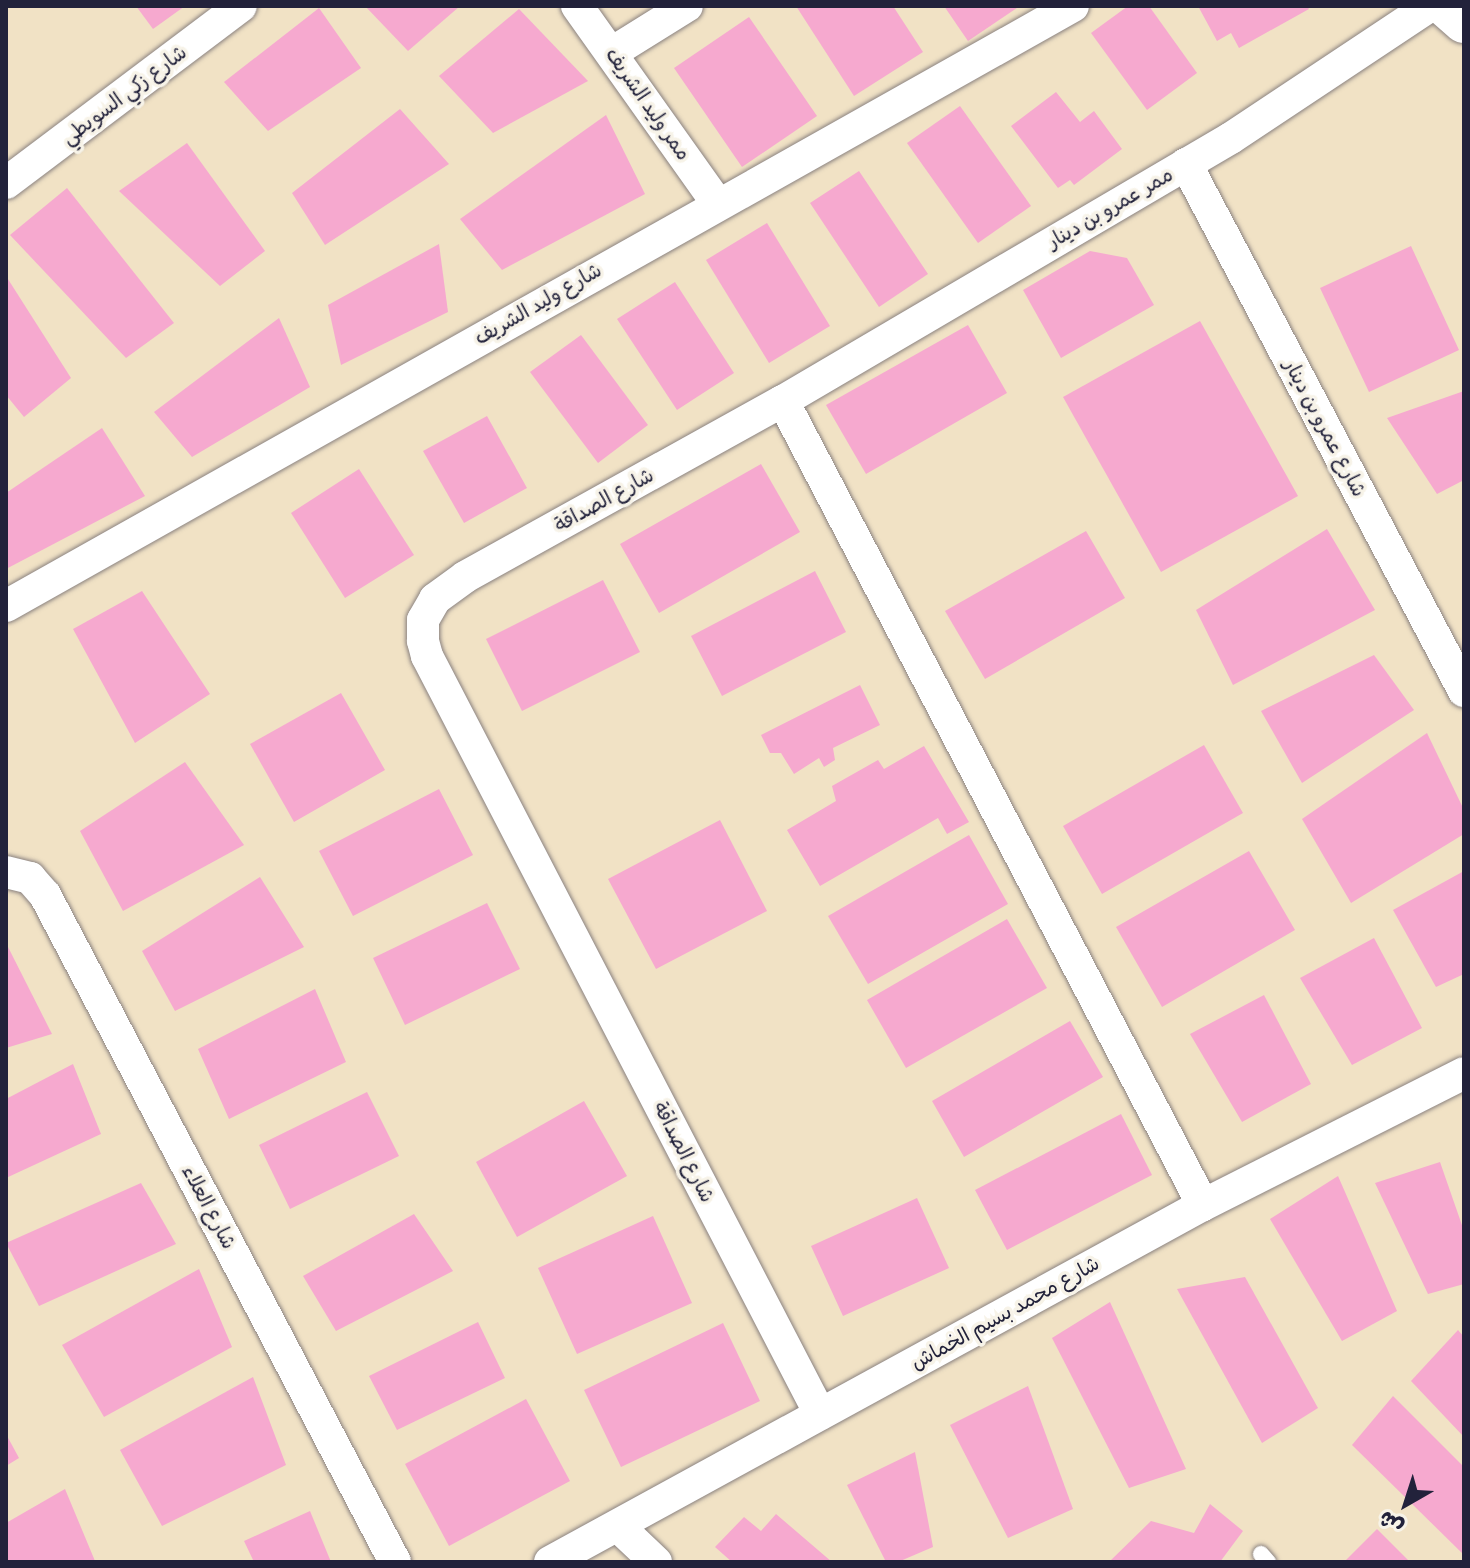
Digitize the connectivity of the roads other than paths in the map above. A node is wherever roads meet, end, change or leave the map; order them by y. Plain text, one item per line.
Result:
1 (241, 6) edge
2 (577, 6) edge
3 (687, 6) edge
4 (1073, 6) edge
5 (1430, 6) edge
6 (1447, 6) edge
7 (1464, 21) edge
8 (613, 52) junction
9 (1186, 164) junction
10 (6, 183) edge
11 (717, 203) junction
12 (783, 401) junction
13 (6, 606) edge
14 (1464, 691) edge
15 (6, 872) edge
16 (1464, 1073) edge
17 (1203, 1205) junction
18 (820, 1414) junction
19 (619, 1527) junction
20 (395, 1562) edge
21 (550, 1562) edge
22 (656, 1562) edge

1 - 10 street, شارع زكي السويطي
2 - 8 street, ممر وليد الشريف
3 - 8 street
4 - 11 street, شارع وليد الشريف
5 - 9 street, ممر عمرو بن دينار
6 - 7 street
8 - 11 street, ممر وليد الشريف
9 - 12 street, ممر عمرو بن دينار
9 - 14 street, شارع عمرو بن دينار
11 - 13 street, شارع وليد الشريف
12 - 17 street
12 - 18 street, شارع الصداقة
15 - 20 street, شارع العلاء
16 - 17 street, شارع محمد بسيم الخماش
17 - 18 street, شارع محمد بسيم الخماش
18 - 19 street, شارع محمد بسيم الخماش
19 - 21 street, شارع محمد بسيم الخماش
19 - 22 street

